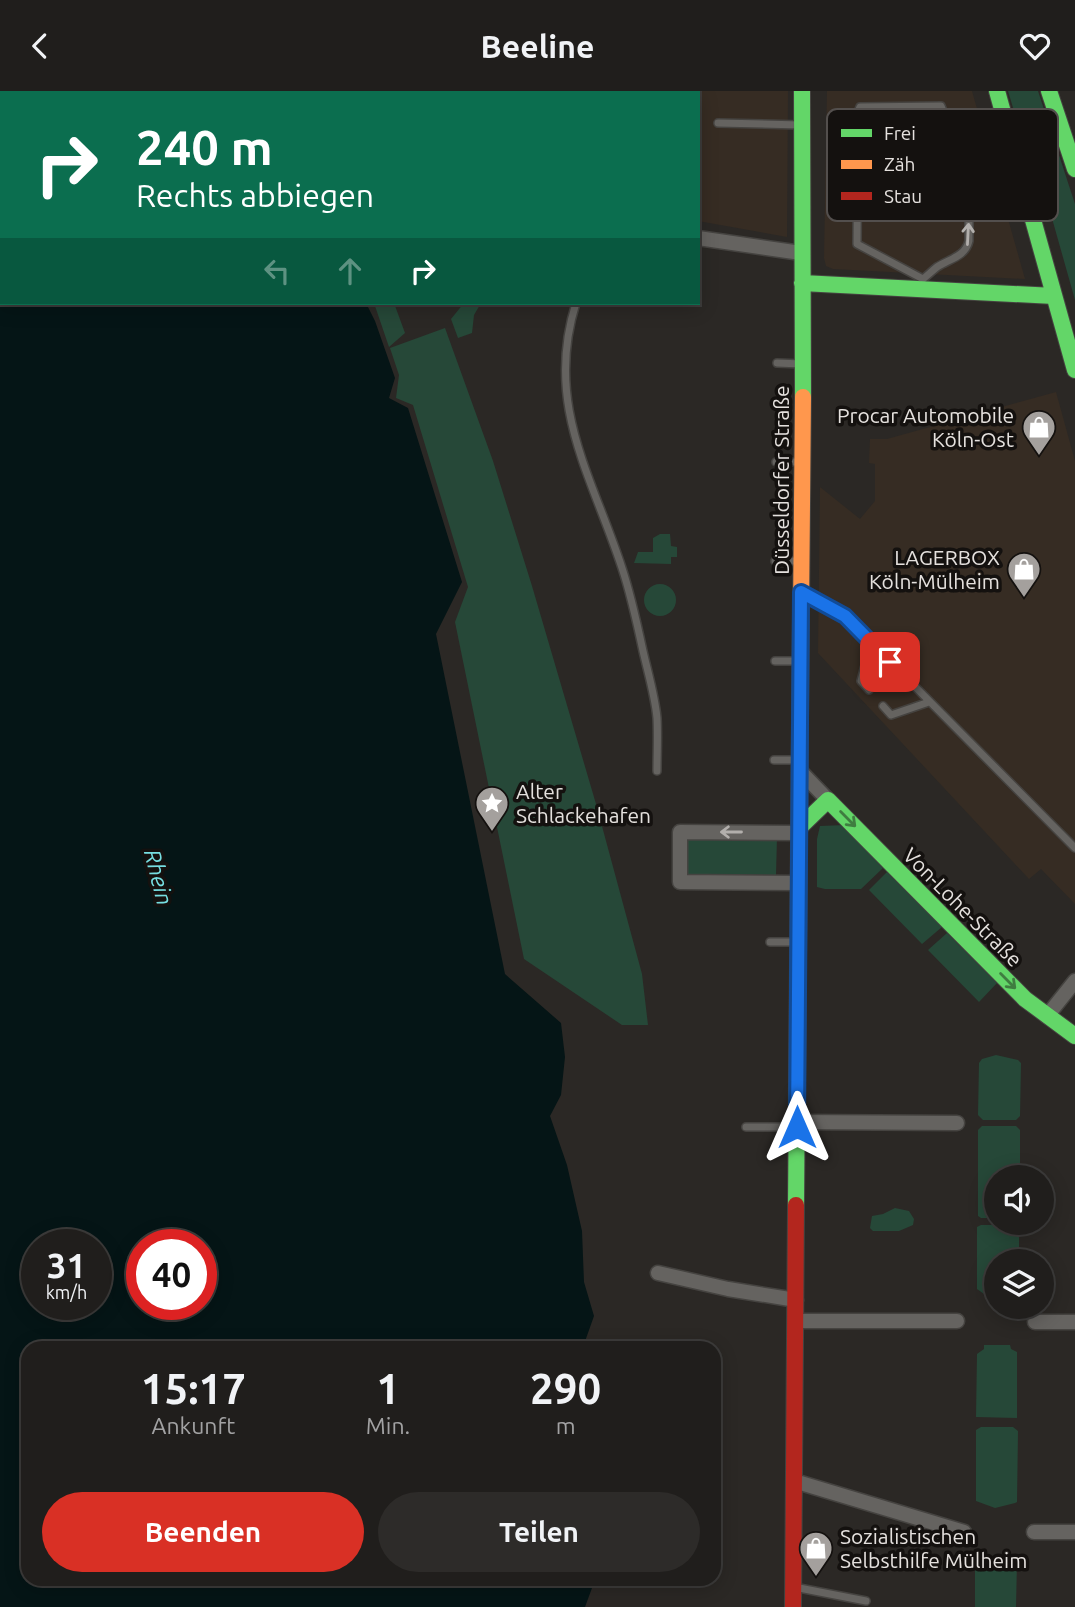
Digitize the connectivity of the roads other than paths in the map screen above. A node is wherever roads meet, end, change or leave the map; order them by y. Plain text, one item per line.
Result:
1 (802, 91) edge
2 (997, 91) edge
3 (1049, 91) edge
4 (860, 109) edge
5 (942, 109) edge
6 (1002, 109) edge
7 (1055, 109) edge
8 (1058, 118) edge
9 (718, 123) dead end
10 (802, 125) junction
11 (1075, 169) edge
12 (857, 221) edge
13 (968, 221) edge
14 (1033, 221) edge
15 (700, 241) edge
16 (801, 253) junction
17 (802, 283) junction
18 (924, 284) junction
19 (1054, 296) junction
20 (575, 305) edge
21 (777, 363) dead end
22 (803, 364) junction
23 (1075, 370) edge
24 (776, 462) dead end
25 (802, 462) junction
26 (775, 561) dead end
27 (801, 561) junction
28 (801, 592) junction
29 (871, 642) junction
30 (775, 661) dead end
31 (801, 661) junction
32 (869, 690) dead end
33 (929, 702) junction
34 (883, 706) dead end
35 (774, 760) dead end
36 (800, 766) junction
37 (657, 771) dead end
38 (828, 800) junction
39 (799, 830) junction
40 (1075, 848) edge
41 (799, 883) junction
42 (770, 942) dead end
43 (799, 942) junction
44 (1075, 981) edge
45 (1047, 1016) junction
46 (1075, 1036) edge
47 (957, 1123) dead end
48 (797, 1124) junction
49 (746, 1127) dead end
50 (659, 1273) dead end
51 (796, 1300) junction
52 (796, 1321) junction
53 (957, 1321) dead end
54 (1035, 1322) dead end
55 (1075, 1322) edge
56 (794, 1481) junction
57 (964, 1532) dead end
58 (1034, 1532) dead end
59 (1075, 1532) edge
60 (794, 1587) junction
61 (866, 1601) dead end
62 (793, 1607) edge

1 - 10 street, Düsseldorfer Straße
2 - 6 street
3 - 7 street
4 - 5 lane
8 - 11 street
9 - 10 lane
10 - 16 street, Düsseldorfer Straße
12 - 18 lane
18 -> 13 lane
14 - 19 street
15 - 16 street
16 - 17 street, Düsseldorfer Straße
17 - 18 street
17 - 22 street, Düsseldorfer Straße
18 - 19 street
19 - 23 street
20 - 37 lane
21 - 22 lane
22 - 25 street, Düsseldorfer Straße
24 - 25 lane
25 - 27 street, Düsseldorfer Straße
26 - 27 lane
27 - 28 street, Düsseldorfer Straße
28 - 29 lane
28 - 31 street, Düsseldorfer Straße
29 - 32 lane
29 - 33 lane
30 - 31 lane
31 - 36 street, Düsseldorfer Straße
33 - 34 lane
33 - 40 lane
35 - 36 lane
36 - 38 street, Von-Lohe-Straße
36 - 39 street, Düsseldorfer Straße
38 - 39 street
38 -> 45 street, Von-Lohe-Straße
39 - 41 street, Düsseldorfer Straße
39 -> 41 street
41 - 43 street, Düsseldorfer Straße
42 - 43 lane
43 - 48 street, Düsseldorfer Straße
44 - 45 street
45 - 46 street, Von-Lohe-Straße
47 - 48 street
48 - 49 lane
48 - 51 street, Düsseldorfer Straße
50 - 51 street
51 - 52 street, Düsseldorfer Straße
52 - 53 street
52 - 56 street, Düsseldorfer Straße
54 - 55 street
56 - 57 street
56 - 60 street, Düsseldorfer Straße
58 - 59 street
60 - 61 lane
60 - 62 street, Düsseldorfer Straße

